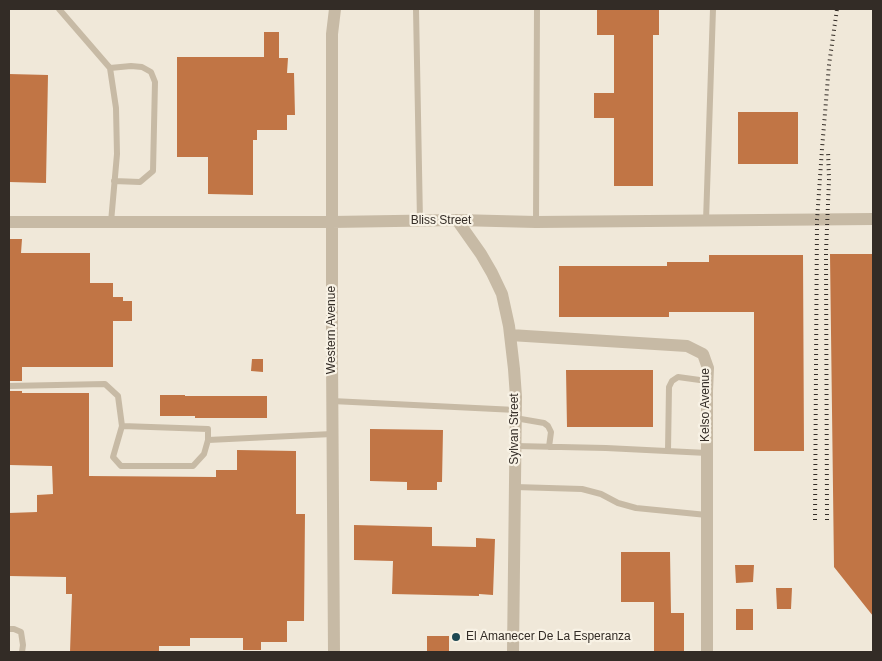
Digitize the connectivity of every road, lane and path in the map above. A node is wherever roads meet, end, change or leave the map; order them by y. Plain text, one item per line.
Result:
1 (335, 9) edge
2 (416, 9) edge
3 (536, 9) edge
4 (713, 9) edge
5 (61, 11) edge
6 (110, 68) junction
7 (114, 181) junction
8 (873, 219) edge
9 (420, 220) junction
10 (457, 220) junction
11 (706, 221) junction
12 (9, 222) edge
13 (111, 222) junction
14 (332, 222) junction
15 (536, 222) junction
16 (510, 335) junction
17 (707, 381) junction
18 (9, 386) edge
19 (332, 400) junction
20 (516, 414) junction
21 (122, 426) junction
22 (332, 434) junction
23 (208, 440) junction
24 (515, 446) junction
25 (549, 447) junction
26 (668, 451) junction
27 (707, 453) junction
28 (515, 487) junction
29 (707, 515) junction
30 (9, 629) edge
31 (22, 652) edge
32 (334, 652) edge
33 (513, 652) edge
34 (707, 652) edge

1 - 14 street, Western Avenue
2 - 9 lane
3 - 15 lane
4 - 11 lane
5 - 6 lane
6 - 7 lane
6 - 7 lane
7 - 13 lane
8 - 11 street, Bliss Street
9 - 10 street, Bliss Street
9 - 14 street, Bliss Street
10 - 15 street, Bliss Street
10 - 16 street, Sylvan Street
11 - 15 street, Bliss Street
12 - 13 street, Bliss Street
13 - 14 street, Bliss Street
14 - 19 street, Western Avenue
16 - 17 street, Kelso Avenue
16 - 20 street, Sylvan Street
17 - 26 lane
17 - 27 street, Kelso Avenue
18 - 21 lane
19 - 20 lane
19 - 22 street, Western Avenue
20 - 24 street, Sylvan Street
20 - 25 lane
21 - 23 lane
21 - 23 lane
22 - 23 lane
22 - 32 street, Western Avenue
24 - 25 lane
24 - 28 street, Sylvan Street
25 - 26 lane
26 - 27 lane
27 - 29 street, Kelso Avenue
28 - 29 lane
28 - 33 street, Sylvan Street
29 - 34 street, Kelso Avenue
30 - 31 lane

